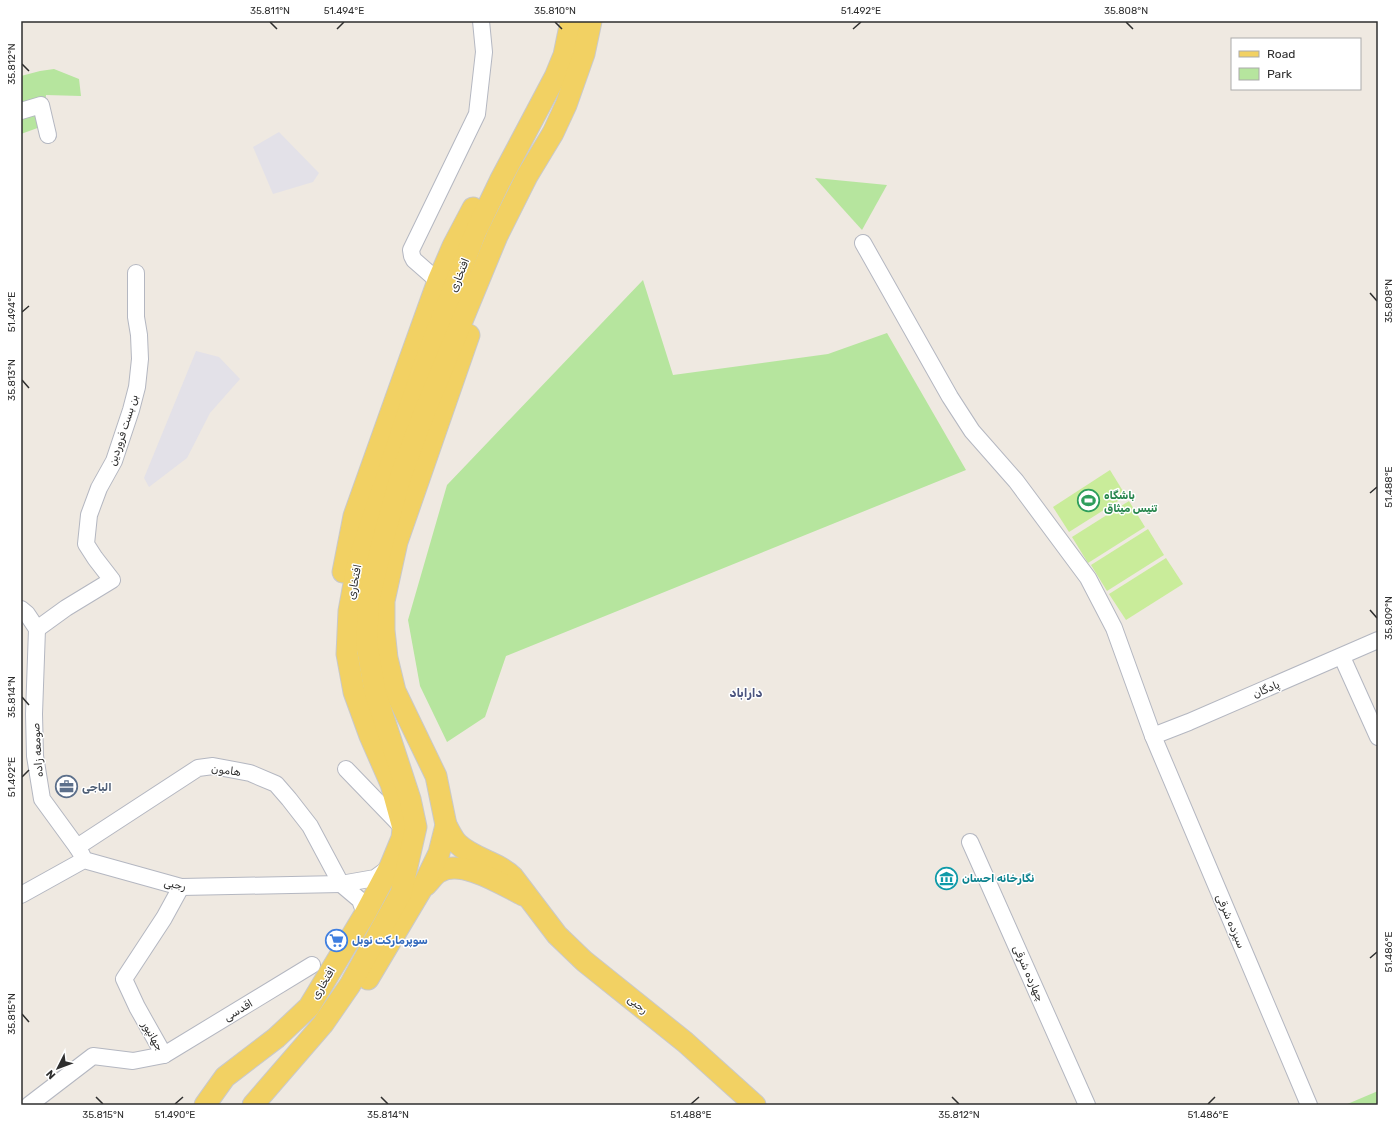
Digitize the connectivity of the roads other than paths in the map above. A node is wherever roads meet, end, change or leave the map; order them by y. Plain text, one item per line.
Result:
1 (481, 21) edge
2 (571, 21) edge
3 (591, 21) edge
4 (604, 21) edge
5 (566, 105) junction
6 (21, 111) edge
7 (525, 133) junction
8 (553, 133) junction
9 (48, 135) dead end
10 (500, 181) junction
11 (520, 191) junction
12 (864, 243) dead end
13 (136, 274) dead end
14 (438, 281) junction
15 (21, 609) edge
16 (37, 629) junction
17 (1378, 640) edge
18 (347, 654) junction
19 (1342, 656) junction
20 (1153, 736) junction
21 (1378, 737) edge
22 (346, 769) dead end
23 (446, 825) junction
24 (403, 828) junction
25 (970, 842) dead end
26 (81, 853) junction
27 (390, 867) junction
28 (341, 884) junction
29 (182, 887) junction
30 (421, 890) junction
31 (21, 895) edge
32 (528, 898) junction
33 (365, 914) junction
34 (312, 965) dead end
35 (164, 1055) junction
36 (258, 1100) edge
37 (212, 1104) edge
38 (29, 1105) edge
39 (755, 1105) edge
40 (1087, 1105) edge
41 (1309, 1105) edge

1 - 14 street
2 - 7 main road, افتخاری
3 - 5 main road, افتخاری
4 - 5 main road
5 - 8 main road, افتخاری
6 - 9 street
7 - 10 main road, افتخاری
7 - 14 main road
8 - 11 main road, افتخاری
8 - 23 main road
10 - 11 main road
10 - 18 main road, افتخاری
11 - 36 main road, افتخاری
12 - 20 street, سیزده شرقی
13 - 16 street, بن بست فروردین
14 - 18 main road
15 - 16 street
16 - 26 street, صومعه زاده
17 - 19 street, پادگان
18 - 24 main road, افتخاری
19 - 20 street, پادگان
19 - 21 street
20 - 41 street, سیزده شرقی
22 - 24 street
23 - 30 main road
23 - 32 main road, رجبی
24 - 27 main road, افتخاری
25 - 40 street, چهارده شرقی
26 - 28 street, هامون
26 - 29 street, رجبی
26 - 31 street
27 - 28 street, رجبی
27 - 33 main road, افتخاری
28 - 29 street, رجبی
28 - 33 street
29 - 35 street, جهانپور
30 - 32 main road, رجبی
30 - 36 main road
32 - 39 main road, رجبی
33 - 37 main road, افتخاری
34 - 35 street, اقدسی
35 - 38 street, جهانپور

